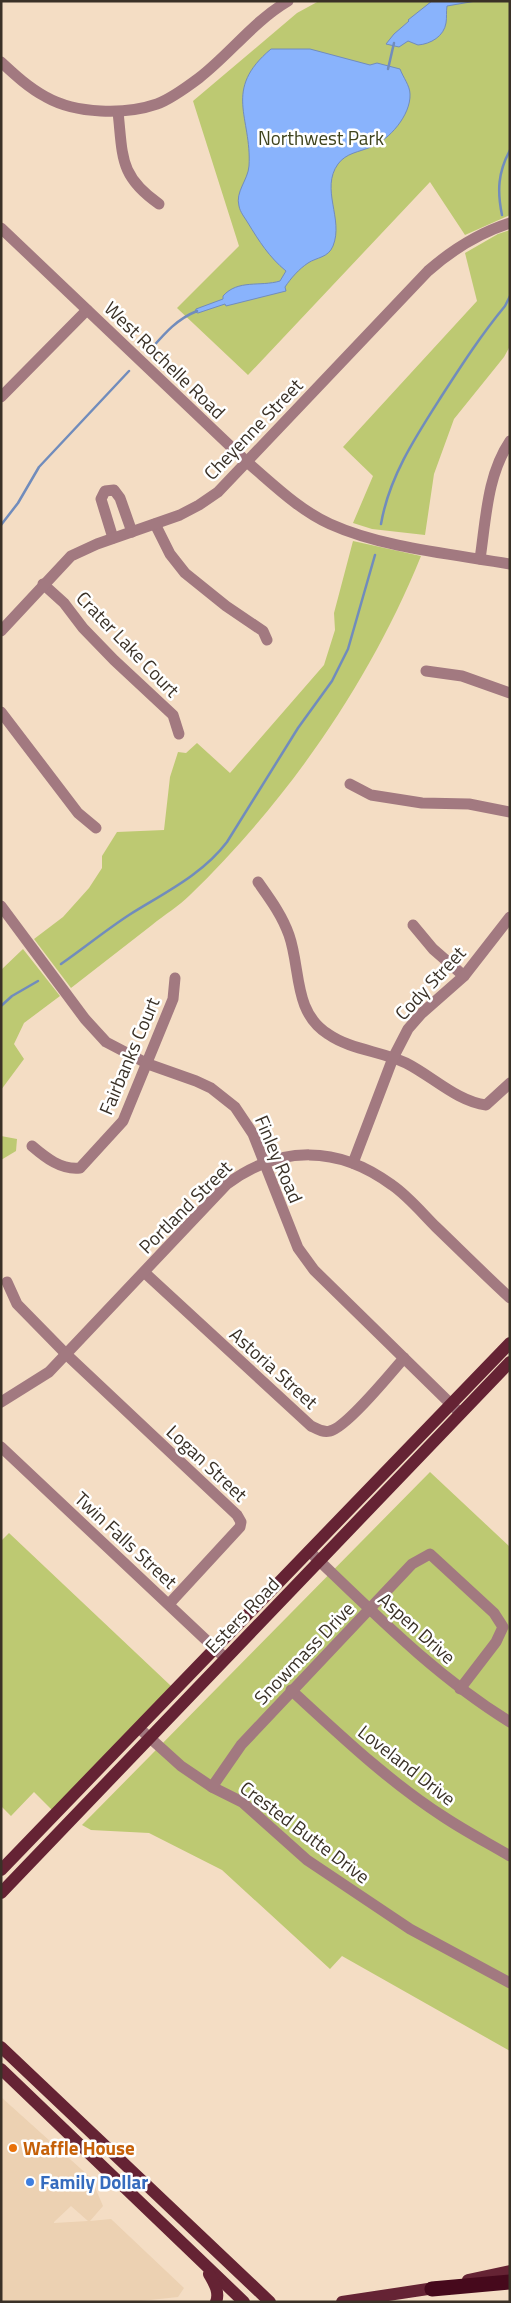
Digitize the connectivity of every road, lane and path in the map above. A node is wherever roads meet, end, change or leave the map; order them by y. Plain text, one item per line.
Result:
1 (288, 1) edge
2 (1, 62) edge
3 (118, 112) junction
4 (159, 204) dead end
5 (510, 223) edge
6 (1, 228) edge
7 (88, 310) junction
8 (1, 397) edge
9 (510, 440) edge
10 (247, 462) junction
11 (155, 524) junction
12 (132, 532) junction
13 (113, 538) junction
14 (480, 559) junction
15 (510, 564) edge
16 (43, 584) junction
17 (1, 630) edge
18 (267, 640) dead end
19 (426, 671) dead end
20 (510, 693) edge
21 (1, 712) edge
22 (178, 734) dead end
23 (350, 784) dead end
24 (510, 812) edge
25 (96, 828) dead end
26 (258, 882) dead end
27 (1, 906) edge
28 (510, 917) edge
29 (412, 925) dead end
30 (464, 976) junction
31 (175, 978) dead end
32 (393, 1058) junction
33 (148, 1064) junction
34 (510, 1084) edge
35 (32, 1146) dead end
36 (264, 1163) junction
37 (353, 1163) junction
38 (145, 1273) junction
39 (7, 1282) dead end
40 (510, 1298) edge
41 (510, 1343) edge
42 (67, 1355) junction
43 (404, 1358) junction
44 (510, 1362) edge
45 (1, 1402) edge
46 (451, 1404) junction
47 (461, 1414) junction
48 (1, 1447) edge
49 (309, 1551) junction
50 (320, 1562) junction
51 (169, 1604) junction
52 (370, 1609) junction
53 (216, 1649) junction
54 (226, 1658) junction
55 (460, 1689) junction
56 (291, 1690) junction
57 (510, 1722) edge
58 (138, 1728) junction
59 (149, 1737) junction
60 (212, 1787) junction
61 (510, 1856) edge
62 (1, 1870) edge
63 (1, 1893) edge
64 (510, 1983) edge
65 (1, 2047) edge
66 (1, 2069) edge
67 (35, 2079) junction
68 (24, 2090) junction
69 (203, 2264) junction
70 (510, 2271) edge
71 (510, 2282) edge
72 (432, 2289) junction
73 (357, 2301) edge
74 (216, 2302) edge
75 (244, 2302) edge
76 (270, 2302) edge
77 (342, 2302) edge

1 - 3 street
2 - 3 street
3 - 4 street
5 - 10 street, Cheyenne Street
6 - 7 street, West Rochelle Road
7 - 8 street
7 - 10 street, West Rochelle Road
9 - 14 street
10 - 11 street, Cheyenne Street
10 - 14 street, West Rochelle Road
11 - 12 street, Cheyenne Street
11 - 18 street
12 - 13 street, Cheyenne Street
12 - 13 street
13 - 16 street, Cheyenne Street
14 - 15 street, West Rochelle Road
16 - 17 street, Cheyenne Street
16 - 22 street, Crater Lake Court
19 - 20 street
21 - 25 street
23 - 24 street
26 - 32 street
27 - 33 street, Finley Road
28 - 30 street, Cody Street
29 - 30 street
30 - 32 street, Cody Street
31 - 33 street, Fairbanks Court
32 - 34 street
32 - 37 street, Cody Street
33 - 35 street, Fairbanks Court
33 - 36 street, Finley Road
36 - 37 street, Portland Street
36 - 38 street, Portland Street
36 - 43 street, Finley Road
37 - 40 street, Portland Street
38 - 42 street, Portland Street
38 - 43 street, Astoria Street
39 - 42 street
41 - 46 main road, Esters Road
42 - 45 street, Portland Street
42 - 51 street, Logan Street
43 - 46 street, Finley Road
44 - 47 main road, Esters Road
46 - 47 street, Finley Road
46 - 49 main road, Esters Road
47 - 50 main road, Esters Road
48 - 51 street, Twin Falls Street
49 - 50 street, Aspen Drive
49 - 53 main road, Esters Road
50 - 52 street, Aspen Drive
50 - 54 main road, Esters Road
51 - 53 street, Twin Falls Street
52 - 55 street, Aspen Drive
52 - 55 street, Snowmass Drive
52 - 56 street, Snowmass Drive
53 - 54 street, Twin Falls Street
53 - 58 main road, Esters Road
54 - 59 main road, Esters Road
55 - 57 street, Aspen Drive
56 - 60 street, Snowmass Drive
56 - 61 street, Loveland Drive
58 - 59 street, Crested Butte Drive
58 - 62 main road, Esters Road
59 - 60 street, Crested Butte Drive
59 - 63 main road, Esters Road
60 - 64 street, Crested Butte Drive
65 - 67 main road
66 - 68 main road
67 - 68 main road
67 - 76 main road
68 - 69 main road
69 - 74 main road
69 - 75 main road
70 - 72 main road
71 - 72 highway
72 - 73 main road
73 - 77 main road

